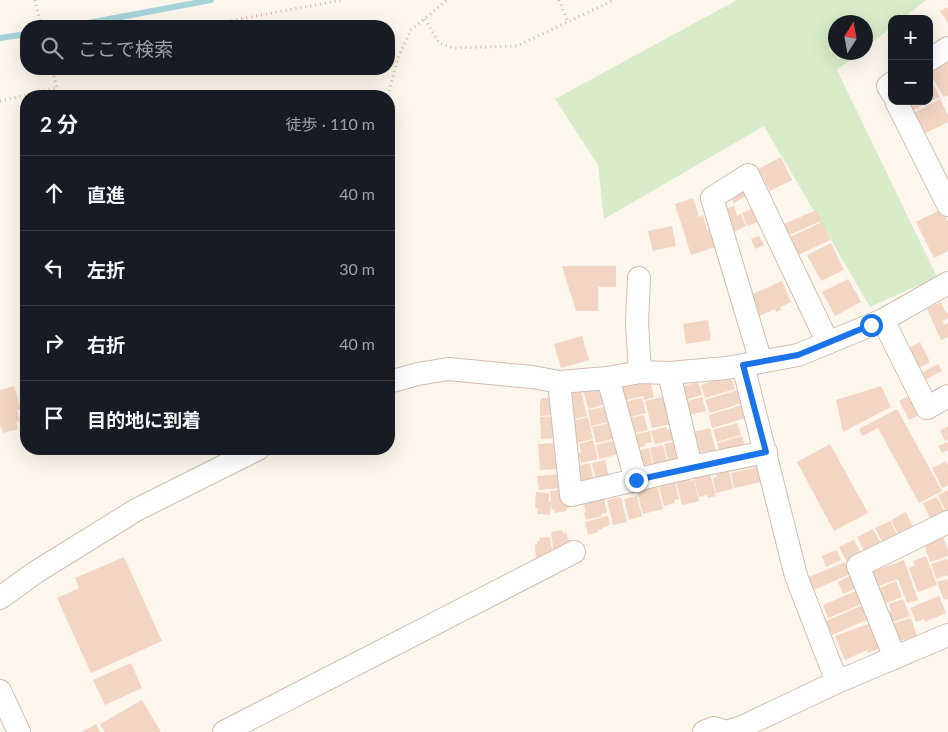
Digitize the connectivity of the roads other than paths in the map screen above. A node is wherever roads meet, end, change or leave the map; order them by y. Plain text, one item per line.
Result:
1 (948, 48) edge
2 (933, 57) edge
3 (898, 105) edge
4 (945, 191) edge
5 (639, 278) dead end
6 (948, 283) edge
7 (882, 320) junction
8 (828, 343) junction
9 (752, 363) junction
10 (640, 372) junction
11 (668, 373) junction
12 (608, 378) junction
13 (395, 380) edge
14 (559, 382) junction
15 (948, 396) edge
16 (766, 452) junction
17 (246, 455) edge
18 (691, 468) junction
19 (636, 480) junction
20 (947, 527) edge
21 (574, 552) dead end
22 (0, 598) edge
23 (948, 635) edge
24 (895, 658) junction
25 (837, 682) junction
26 (0, 691) edge
27 (743, 729) edge
28 (19, 732) edge
29 (224, 732) edge
30 (704, 732) edge

1 - 2 street
3 - 4 street
5 - 10 street
6 - 7 street
7 - 8 street
7 - 15 street
8 - 9 street
8 - 9 street
9 - 11 street
9 - 16 street
10 - 11 street
10 - 12 street
11 - 18 street
12 - 14 street
12 - 19 street
13 - 14 street
14 - 19 street
16 - 18 street
16 - 25 street
17 - 22 street
18 - 19 street
20 - 24 street
21 - 29 street
23 - 24 street
24 - 25 street
25 - 27 street
26 - 28 street
27 - 30 street

